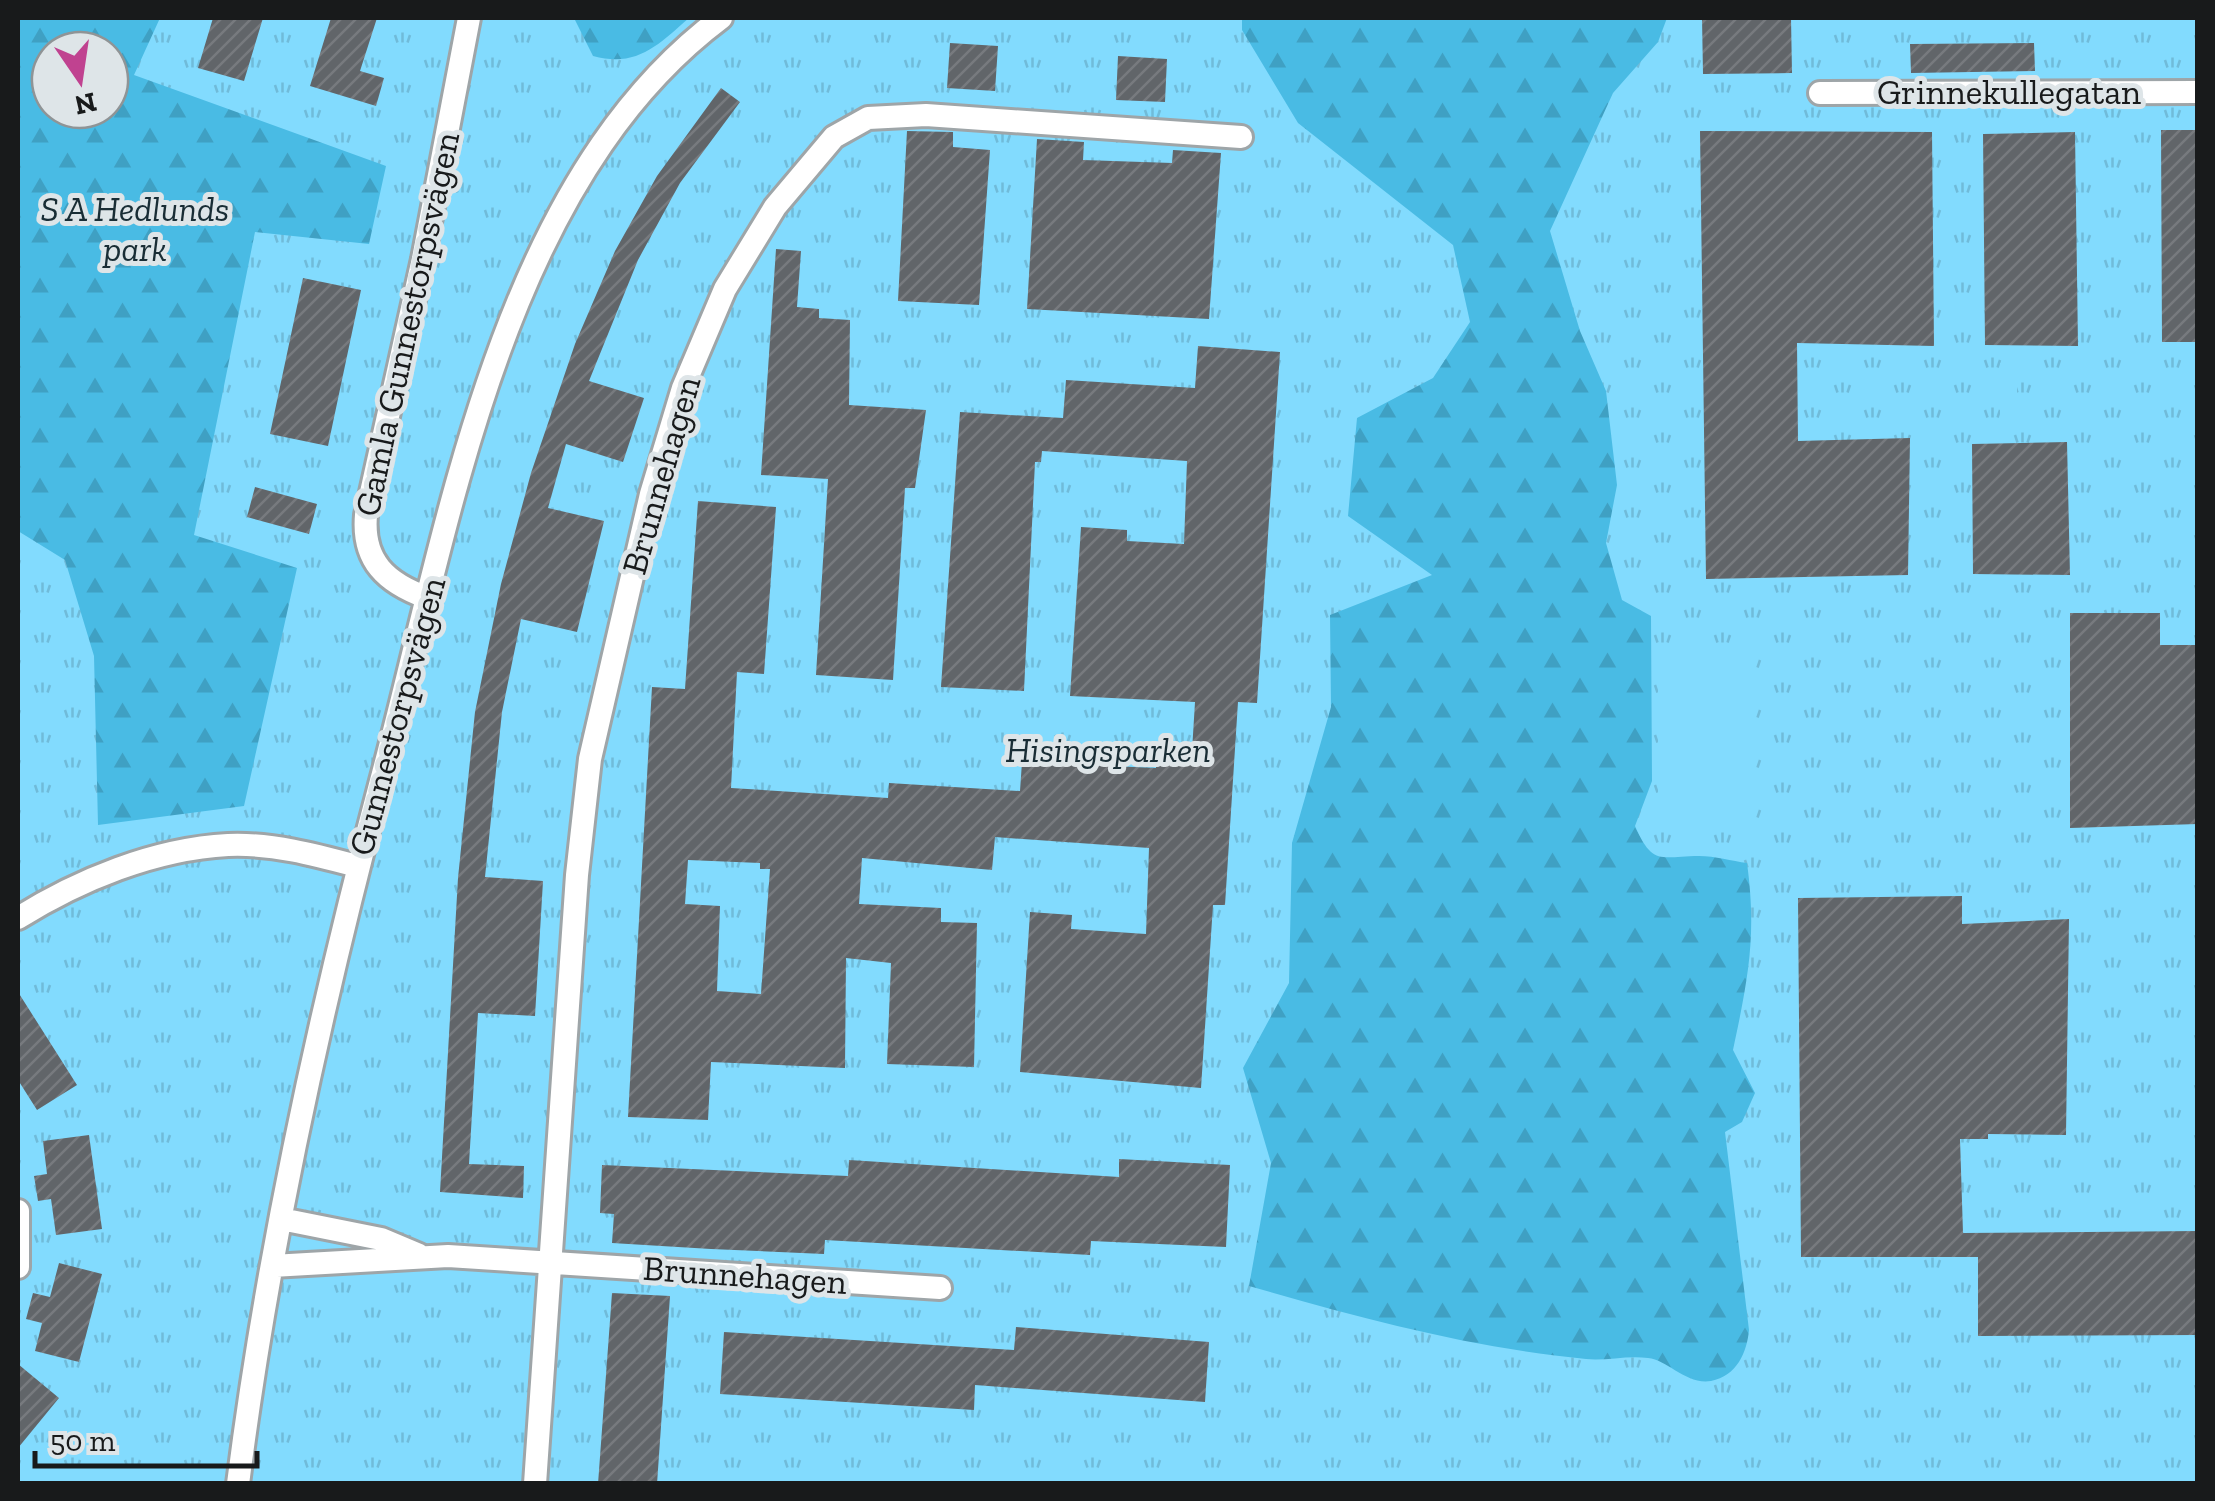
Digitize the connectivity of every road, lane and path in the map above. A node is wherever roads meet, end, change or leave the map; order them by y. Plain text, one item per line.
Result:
1 (469, 18) edge
2 (722, 18) edge
3 (2198, 92) edge
4 (1820, 93) dead end
5 (1241, 137) dead end
6 (428, 598) junction
7 (358, 866) junction
8 (18, 918) edge
9 (18, 1211) edge
10 (281, 1218) junction
11 (419, 1255) junction
12 (550, 1262) junction
13 (272, 1266) junction
14 (18, 1267) edge
15 (940, 1288) dead end
16 (238, 1484) edge
17 (535, 1484) edge

1 - 6 street, Gamla Gunnestorpsvägen
2 - 6 street, Gunnestorpsvägen
3 - 4 street, Grinnekullegatan
5 - 12 street, Brunnehagen
6 - 7 street, Gunnestorpsvägen
7 - 8 street
7 - 10 street, Gunnestorpsvägen
9 - 14 street
10 - 11 street, Brunnehagen
10 - 13 street, Gunnestorpsvägen
11 - 12 street, Brunnehagen
11 - 13 street, Brunnehagen
12 - 15 street, Brunnehagen
12 - 17 street, Brunnehagen
13 - 16 street, Gunnestorpsvägen

